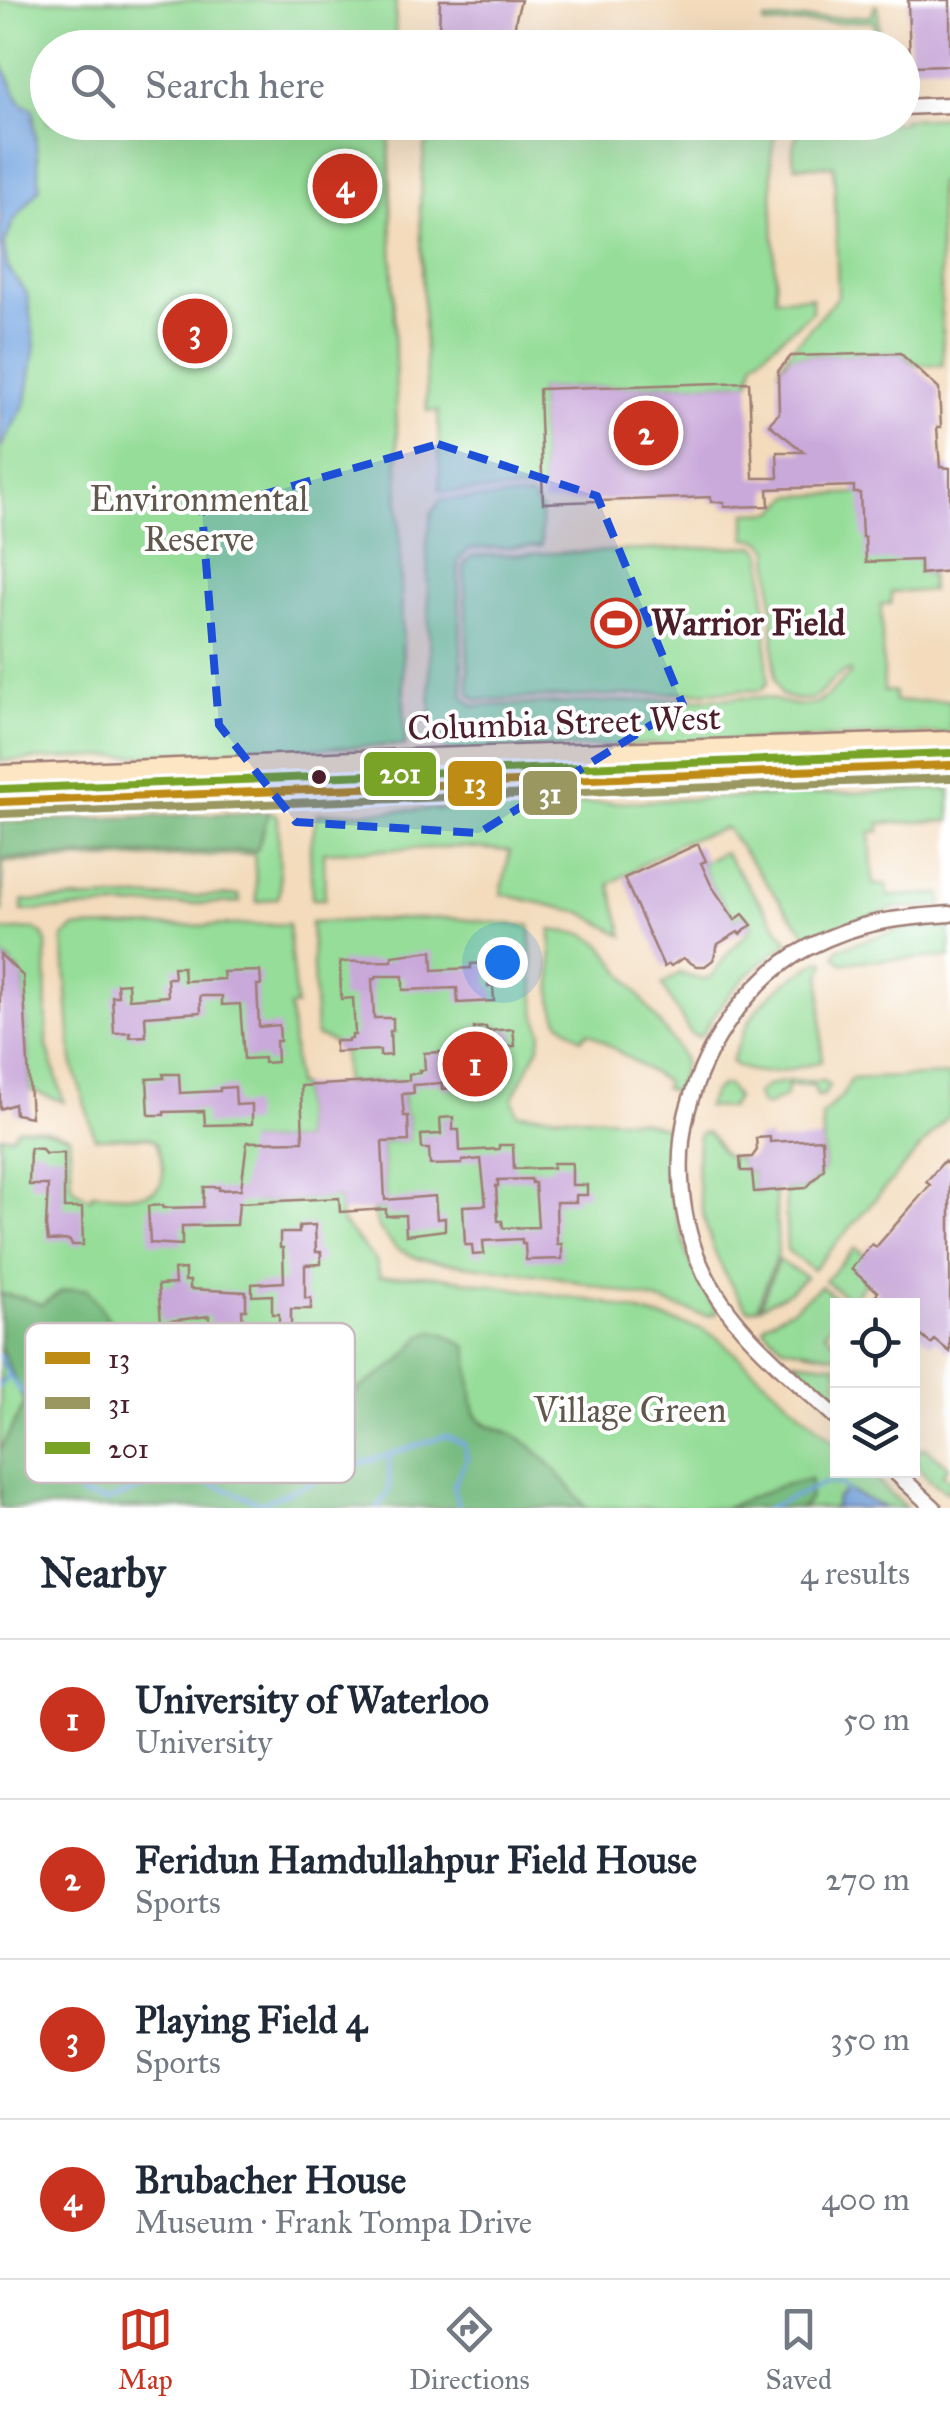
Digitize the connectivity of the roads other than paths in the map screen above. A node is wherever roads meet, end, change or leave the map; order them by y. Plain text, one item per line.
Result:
1 (950, 106) edge
2 (920, 107) edge
3 (950, 742) edge
4 (950, 766) edge
5 (0, 776) edge
6 (0, 802) edge
7 (950, 914) edge
8 (830, 1412) edge
9 (902, 1478) edge
10 (934, 1508) edge

1 - 2 street
3 - 5 main road, Columbia Street West
4 - 6 main road, Columbia Street West
7 - 8 street
9 - 10 street

